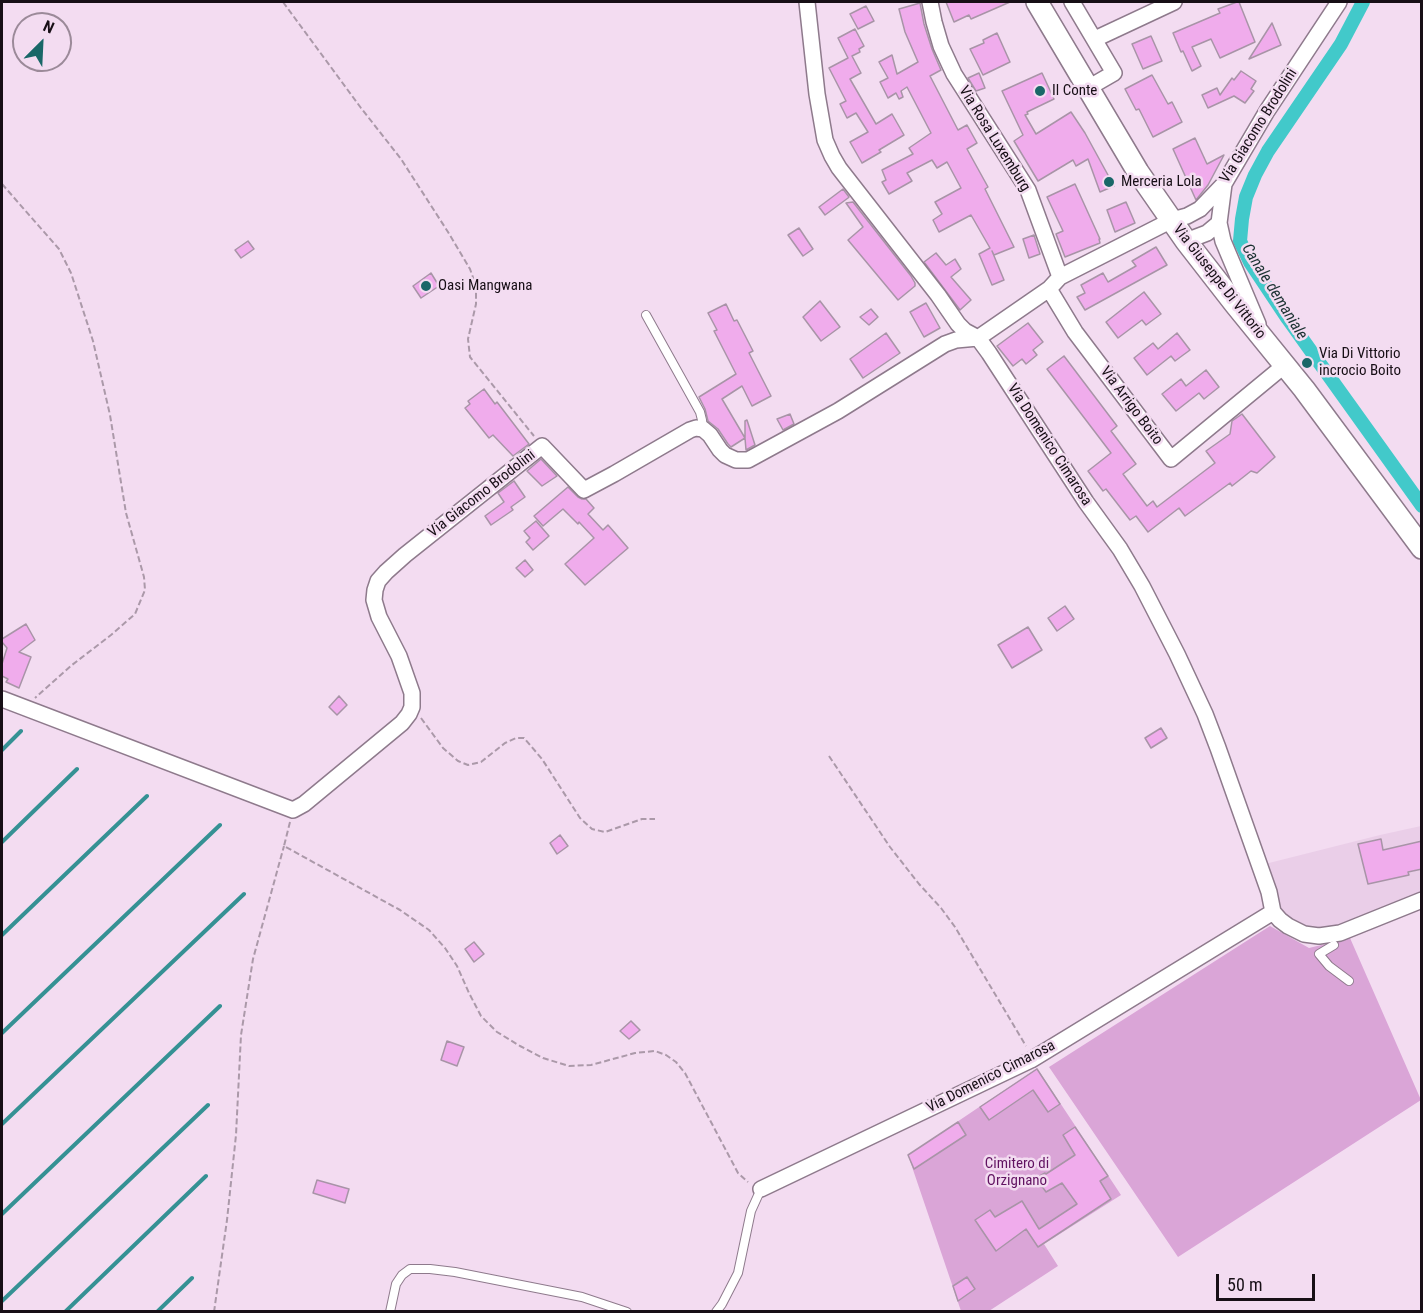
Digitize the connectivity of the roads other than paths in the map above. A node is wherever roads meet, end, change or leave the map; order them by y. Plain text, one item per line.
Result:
1 (807, 2) edge
2 (930, 2) edge
3 (1037, 2) edge
4 (1072, 2) edge
5 (1174, 2) edge
6 (1339, 2) edge
7 (1095, 39) junction
8 (1088, 88) junction
9 (1224, 184) junction
10 (1172, 220) junction
11 (1219, 223) junction
12 (1186, 241) junction
13 (1060, 277) junction
14 (1049, 289) junction
15 (645, 315) dead end
16 (978, 338) junction
17 (1267, 344) junction
18 (1284, 365) junction
19 (703, 429) junction
20 (1422, 548) edge
21 (2, 699) edge
22 (1422, 900) edge
23 (1274, 912) junction
24 (1334, 945) dead end
25 (1349, 981) dead end
26 (761, 1189) joint
27 (390, 1311) edge
28 (627, 1311) edge
29 (716, 1311) edge

1 - 16 street, Via Domenico Cimarosa
2 - 13 street, Via Rosa Luxemburg
3 - 8 main road, Via Giuseppe Di Vittorio
4 - 7 street
5 - 7 street
6 - 9 street, Via Giacomo Brodolini
7 - 8 street
8 - 10 main road, Via Giuseppe Di Vittorio
9 - 10 street, Via Giacomo Brodolini
9 - 11 street
10 - 12 main road, Via Giuseppe Di Vittorio
10 - 13 street, Via Giacomo Brodolini
11 - 12 street
11 - 17 street
12 - 17 main road, Via Giuseppe Di Vittorio
13 - 14 street, Via Giacomo Brodolini
14 - 16 street, Via Giacomo Brodolini
14 - 18 street, Via Arrigo Boito
15 - 19 lane
16 - 19 street, Via Giacomo Brodolini
16 - 23 street, Via Domenico Cimarosa
17 - 18 main road, Via Giuseppe Di Vittorio
18 - 20 main road, Via Giuseppe Di Vittorio
19 - 21 street, Via Giacomo Brodolini
22 - 23 street
23 - 26 street, Via Domenico Cimarosa
24 - 25 lane
26 - 29 lane
27 - 28 lane

